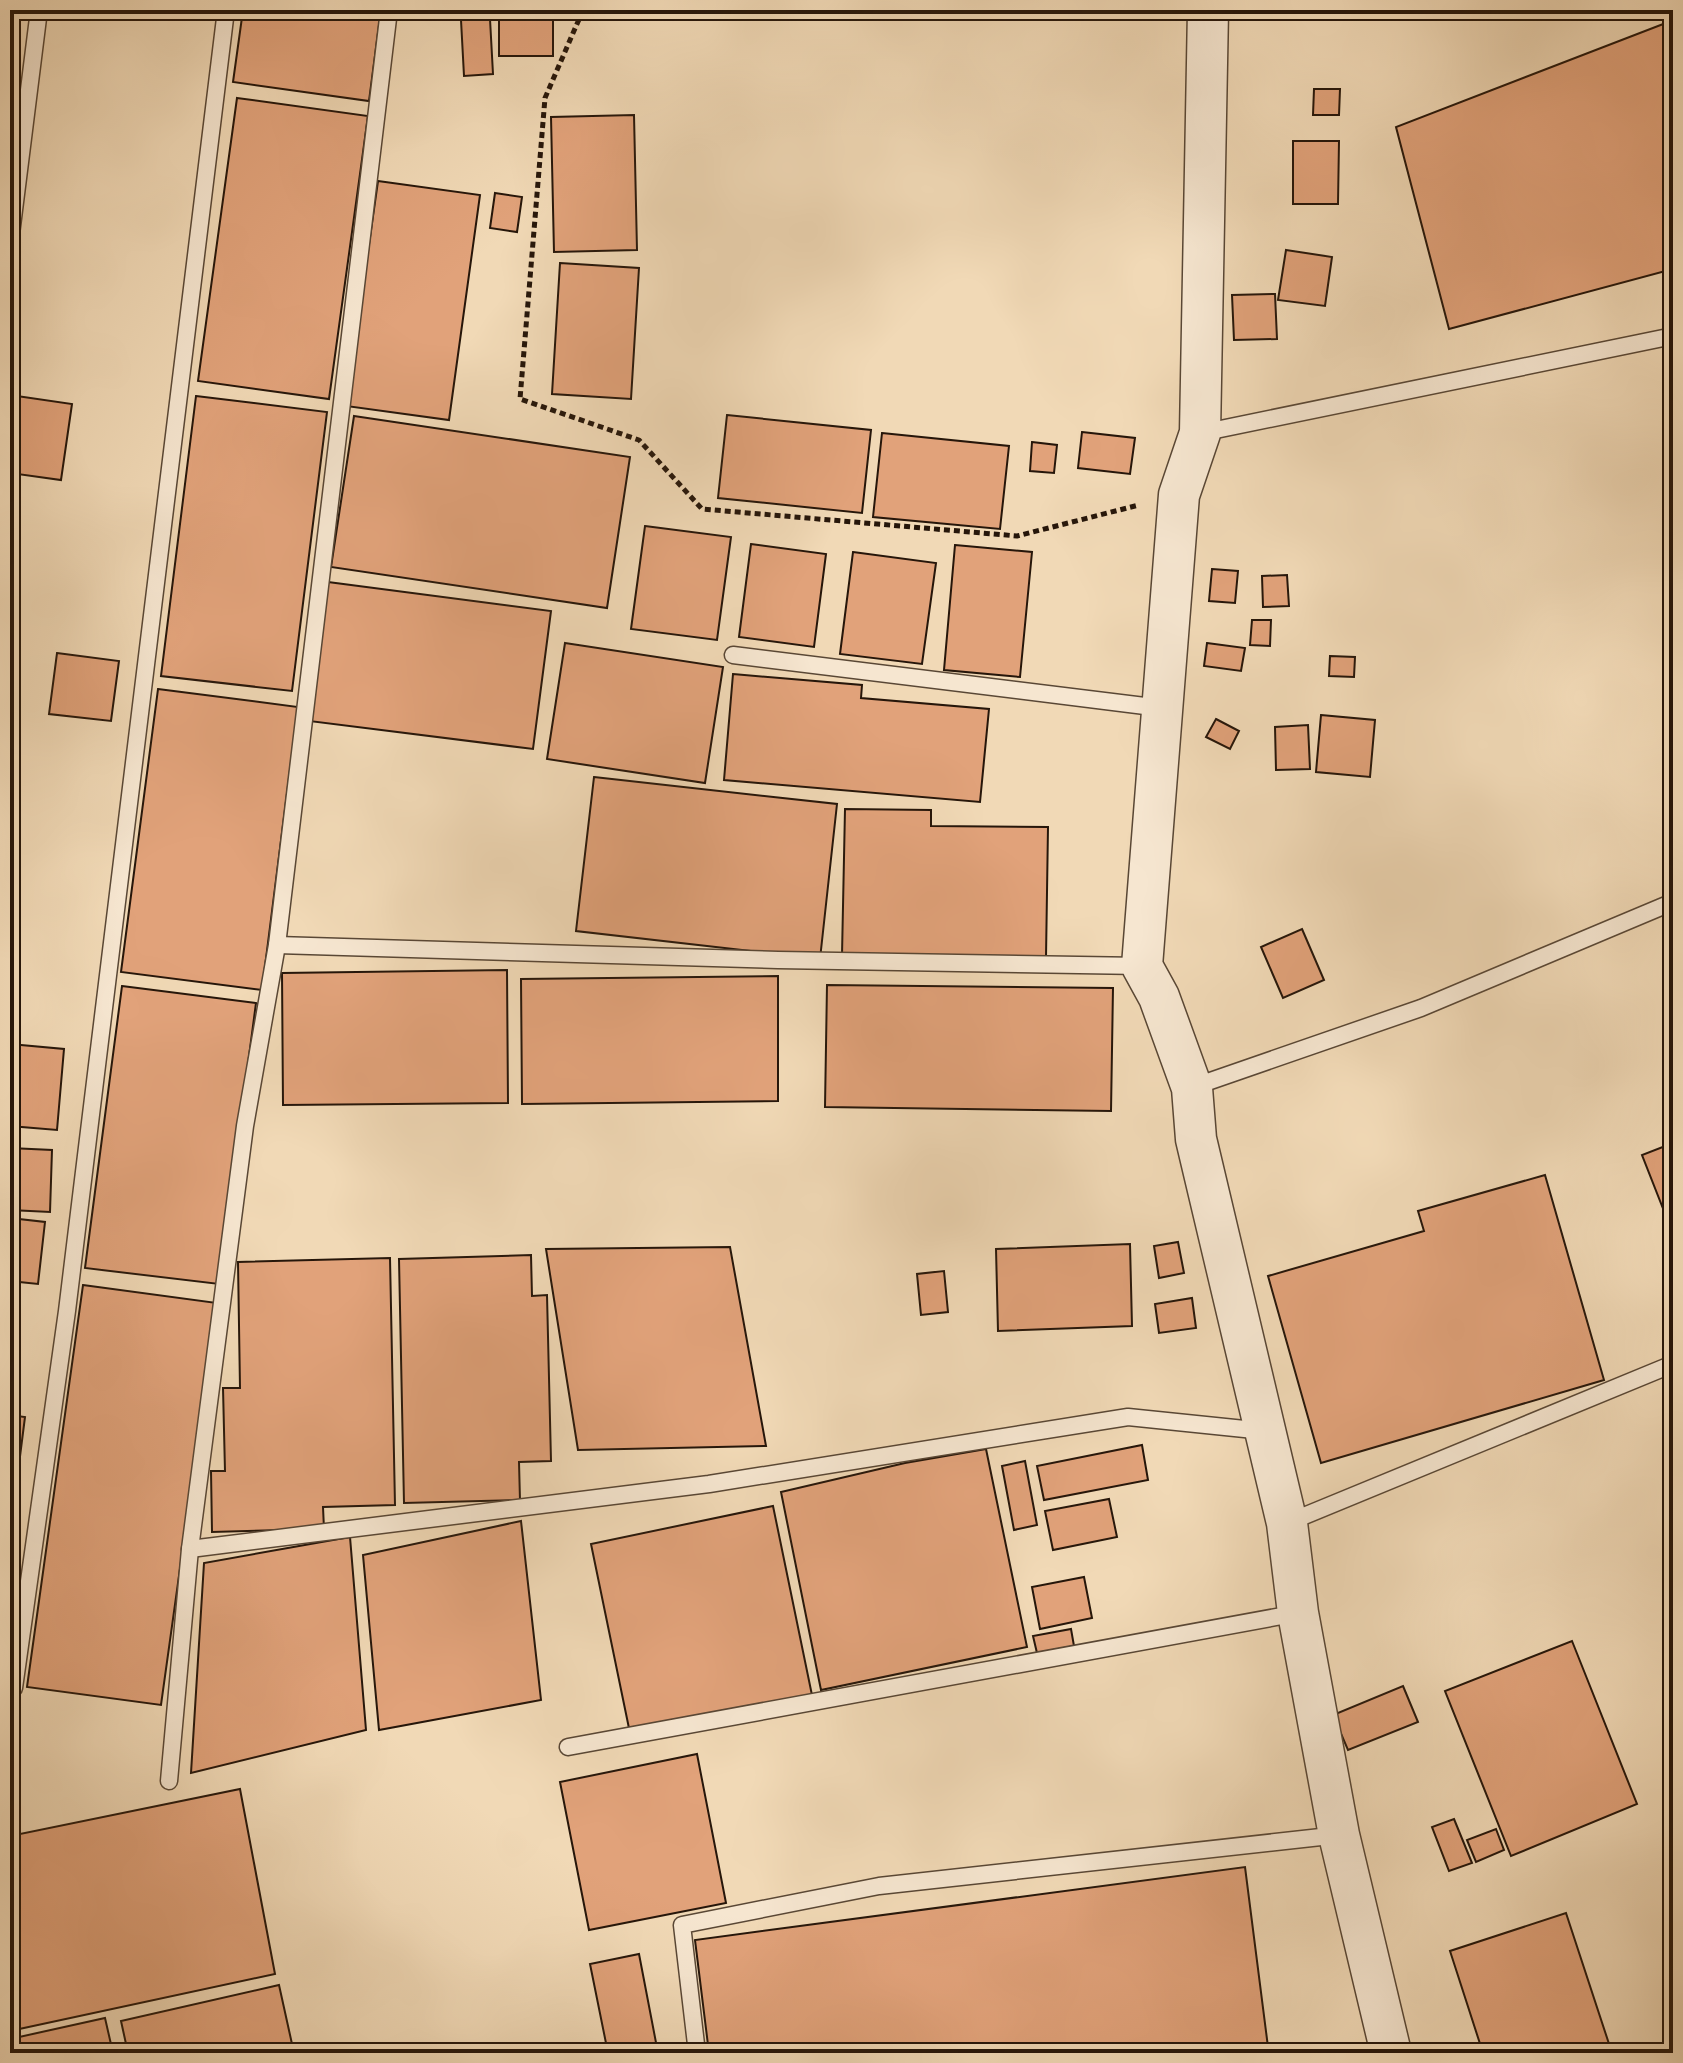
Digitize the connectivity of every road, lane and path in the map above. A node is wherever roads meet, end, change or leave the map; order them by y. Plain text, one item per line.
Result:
1 (39, 10) edge
2 (226, 10) edge
3 (389, 10) edge
4 (583, 10) edge
5 (1208, 10) edge
6 (10, 242) edge
7 (1673, 336) edge
8 (1200, 433) junction
9 (1179, 495) junction
10 (733, 655) dead end
11 (1161, 708) junction
12 (1673, 902) edge
13 (277, 945) junction
14 (1142, 966) junction
15 (1192, 1088) junction
16 (1673, 1364) edge
17 (1266, 1432) junction
18 (1287, 1523) junction
19 (190, 1549) junction
20 (1298, 1613) junction
21 (14, 1688) dead end
22 (568, 1747) dead end
23 (169, 1781) dead end
24 (1339, 1835) junction
25 (697, 2053) edge
26 (1391, 2053) edge

1 - 6 lane
2 - 21 lane
3 - 13 lane
4 - 9 path
5 - 8 street
7 - 8 lane
8 - 9 street
9 - 11 street
10 - 11 lane
11 - 14 street
12 - 15 lane
13 - 14 lane
13 - 19 lane
14 - 15 street
15 - 17 street
16 - 18 lane
17 - 18 street
17 - 19 lane
18 - 20 street
19 - 23 lane
20 - 22 lane
20 - 24 street
24 - 25 lane
24 - 26 street

